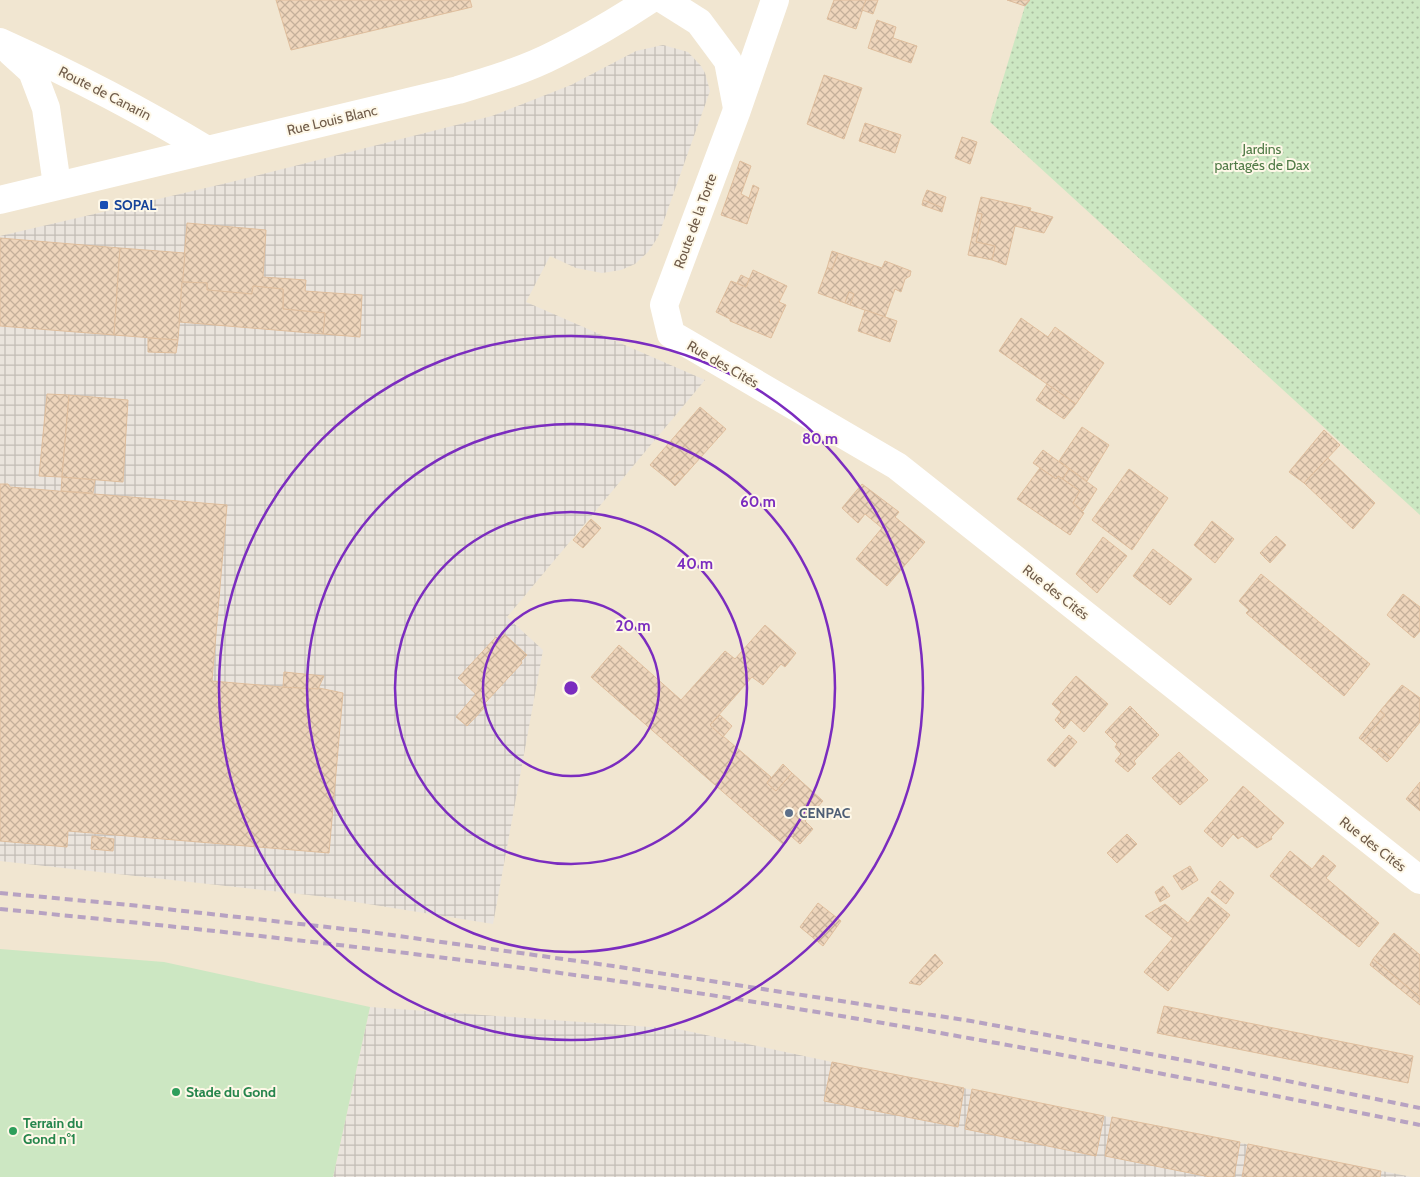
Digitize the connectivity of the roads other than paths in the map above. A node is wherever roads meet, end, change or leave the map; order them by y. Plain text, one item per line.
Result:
1 (649, 0) edge
2 (664, 0) edge
3 (766, 8) edge
4 (0, 42) edge
5 (737, 110) junction
6 (207, 150) junction
7 (57, 185) junction
8 (0, 200) edge
9 (672, 334) joint
10 (1420, 880) edge

1 - 6 street, Rue Louis Blanc
2 - 5 street
3 - 5 street, Route de la Torte
4 - 6 street, Route de Canarin
4 - 7 street, Route de Canarin
5 - 9 street, Route de la Torte
6 - 7 street, Rue Louis Blanc
7 - 8 street, Rue Louis Blanc
9 - 10 street, Rue des Cités

